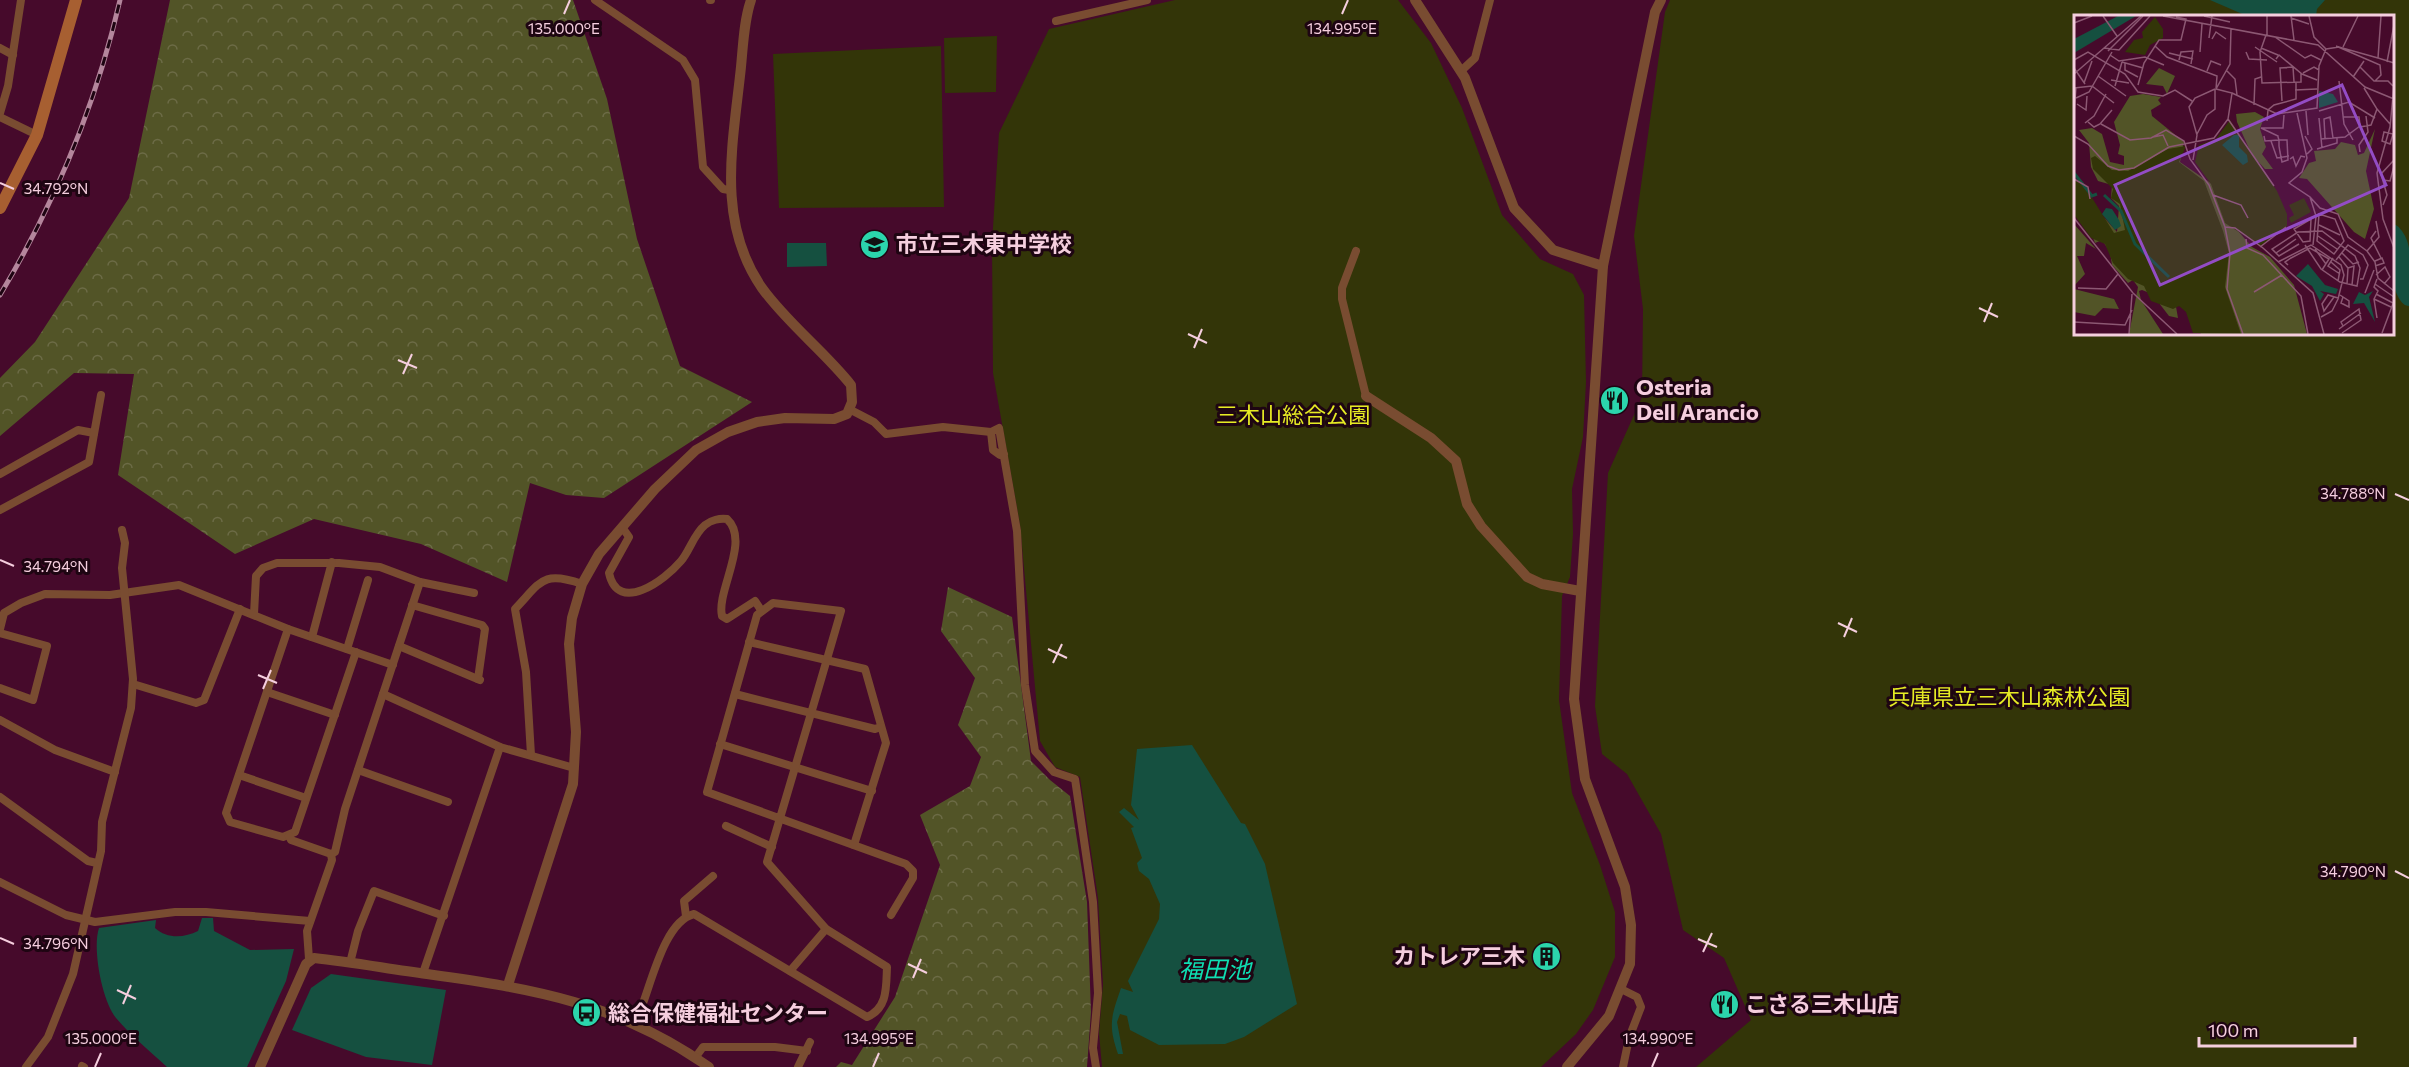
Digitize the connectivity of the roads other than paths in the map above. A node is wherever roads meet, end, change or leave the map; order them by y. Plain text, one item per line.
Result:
1 (21, 0) edge
2 (76, 0) edge
3 (595, 0) edge
4 (751, 0) edge
5 (1147, 0) edge
6 (1415, 0) edge
7 (1490, 0) edge
8 (1661, 0) edge
9 (1056, 21) dead end
10 (0, 48) edge
11 (12, 55) junction
12 (1461, 71) junction
13 (0, 115) edge
14 (37, 135) junction
15 (729, 190) junction
16 (0, 208) edge
17 (1356, 250) dead end
18 (1604, 266) junction
19 (101, 395) dead end
20 (1366, 396) joint
21 (849, 409) junction
22 (94, 432) junction
23 (0, 474) edge
24 (0, 510) edge
25 (622, 527) junction
26 (122, 530) dead end
27 (332, 562) junction
28 (368, 580) dead end
29 (420, 582) junction
30 (582, 584) junction
31 (1580, 591) junction
32 (124, 593) junction
33 (474, 593) dead end
34 (412, 605) junction
35 (240, 609) junction
36 (761, 610) junction
37 (2, 613) edge
38 (254, 615) junction
39 (288, 629) junction
40 (0, 631) edge
41 (312, 637) junction
42 (749, 642) junction
43 (399, 646) junction
44 (347, 649) junction
45 (356, 652) junction
46 (827, 659) junction
47 (393, 665) junction
48 (133, 684) junction
49 (0, 688) edge
50 (267, 692) junction
51 (383, 694) junction
52 (735, 694) junction
53 (811, 713) junction
54 (334, 715) junction
55 (0, 720) edge
56 (881, 727) junction
57 (720, 744) junction
58 (500, 747) junction
59 (531, 755) junction
60 (795, 767) junction
61 (574, 768) junction
62 (358, 770) junction
63 (115, 772) junction
64 (239, 775) junction
65 (872, 791) junction
66 (0, 797) edge
67 (306, 798) junction
68 (448, 802) dead end
69 (780, 819) junction
70 (726, 826) dead end
71 (289, 836) junction
72 (854, 845) junction
73 (772, 847) junction
74 (331, 854) junction
75 (98, 863) junction
76 (713, 876) dead end
77 (0, 882) edge
78 (891, 915) dead end
79 (444, 916) junction
80 (686, 916) junction
81 (85, 920) junction
82 (310, 921) junction
83 (826, 929) junction
84 (309, 959) junction
85 (350, 963) junction
86 (790, 971) junction
87 (423, 973) junction
88 (508, 985) junction
89 (1621, 989) junction
90 (635, 1023) junction
91 (695, 1058) junction
92 (26, 1067) edge
93 (260, 1067) edge
94 (709, 1067) edge
95 (798, 1067) edge
96 (1096, 1067) edge
97 (1567, 1067) edge
98 (1623, 1067) edge

1 - 11 street
2 - 14 main road
3 - 15 street
4 - 15 street
5 - 9 street
6 - 12 street
7 - 12 street
8 - 18 street
10 - 11 street
11 - 13 street
12 - 18 street
13 - 14 street
14 - 16 main road
15 - 21 street
17 - 20 street
18 - 31 street
19 - 22 street
20 - 31 street
21 - 25 street
21 - 96 street
22 - 23 street
22 - 24 street
25 - 30 street
25 - 36 street
26 - 32 street
27 - 29 street
27 - 38 street
27 - 41 street
28 - 44 street
29 - 33 street
29 - 34 street
30 - 59 street
30 - 61 street
31 - 89 street
32 - 35 street
32 - 37 street
32 - 48 street
34 - 43 street
34 - 43 street
35 - 38 street
35 - 48 street
36 - 42 street
36 - 46 street
37 - 40 street
38 - 39 street
39 - 41 street
39 - 50 street
40 - 49 street
41 - 44 street
42 - 46 street
42 - 52 street
43 - 47 street
44 - 45 street
45 - 47 street
45 - 54 street
46 - 53 street
46 - 56 street
47 - 51 street
48 - 63 street
50 - 54 street
50 - 64 street
51 - 58 street
51 - 62 street
52 - 53 street
52 - 57 street
53 - 56 street
53 - 60 street
54 - 67 street
55 - 63 street
56 - 65 street
57 - 60 street
57 - 69 street
58 - 59 street
58 - 79 street
59 - 61 street
60 - 65 street
60 - 69 street
61 - 88 street
62 - 68 street
62 - 74 street
63 - 75 street
64 - 67 street
64 - 71 street
65 - 72 street
66 - 75 street
67 - 71 street
69 - 72 street
69 - 73 street
70 - 73 street
71 - 74 street
72 - 78 street
73 - 83 street
74 - 82 street
75 - 81 street
76 - 80 street
77 - 81 street
79 - 85 street
79 - 87 street
80 - 86 street
80 - 90 street
81 - 82 street
81 - 92 street
82 - 84 street
83 - 86 street
83 - 86 street
84 - 85 street
84 - 93 street
85 - 87 street
87 - 88 street
88 - 90 street
89 - 97 street
89 - 98 street
90 - 91 street
91 - 94 street
91 - 95 street

